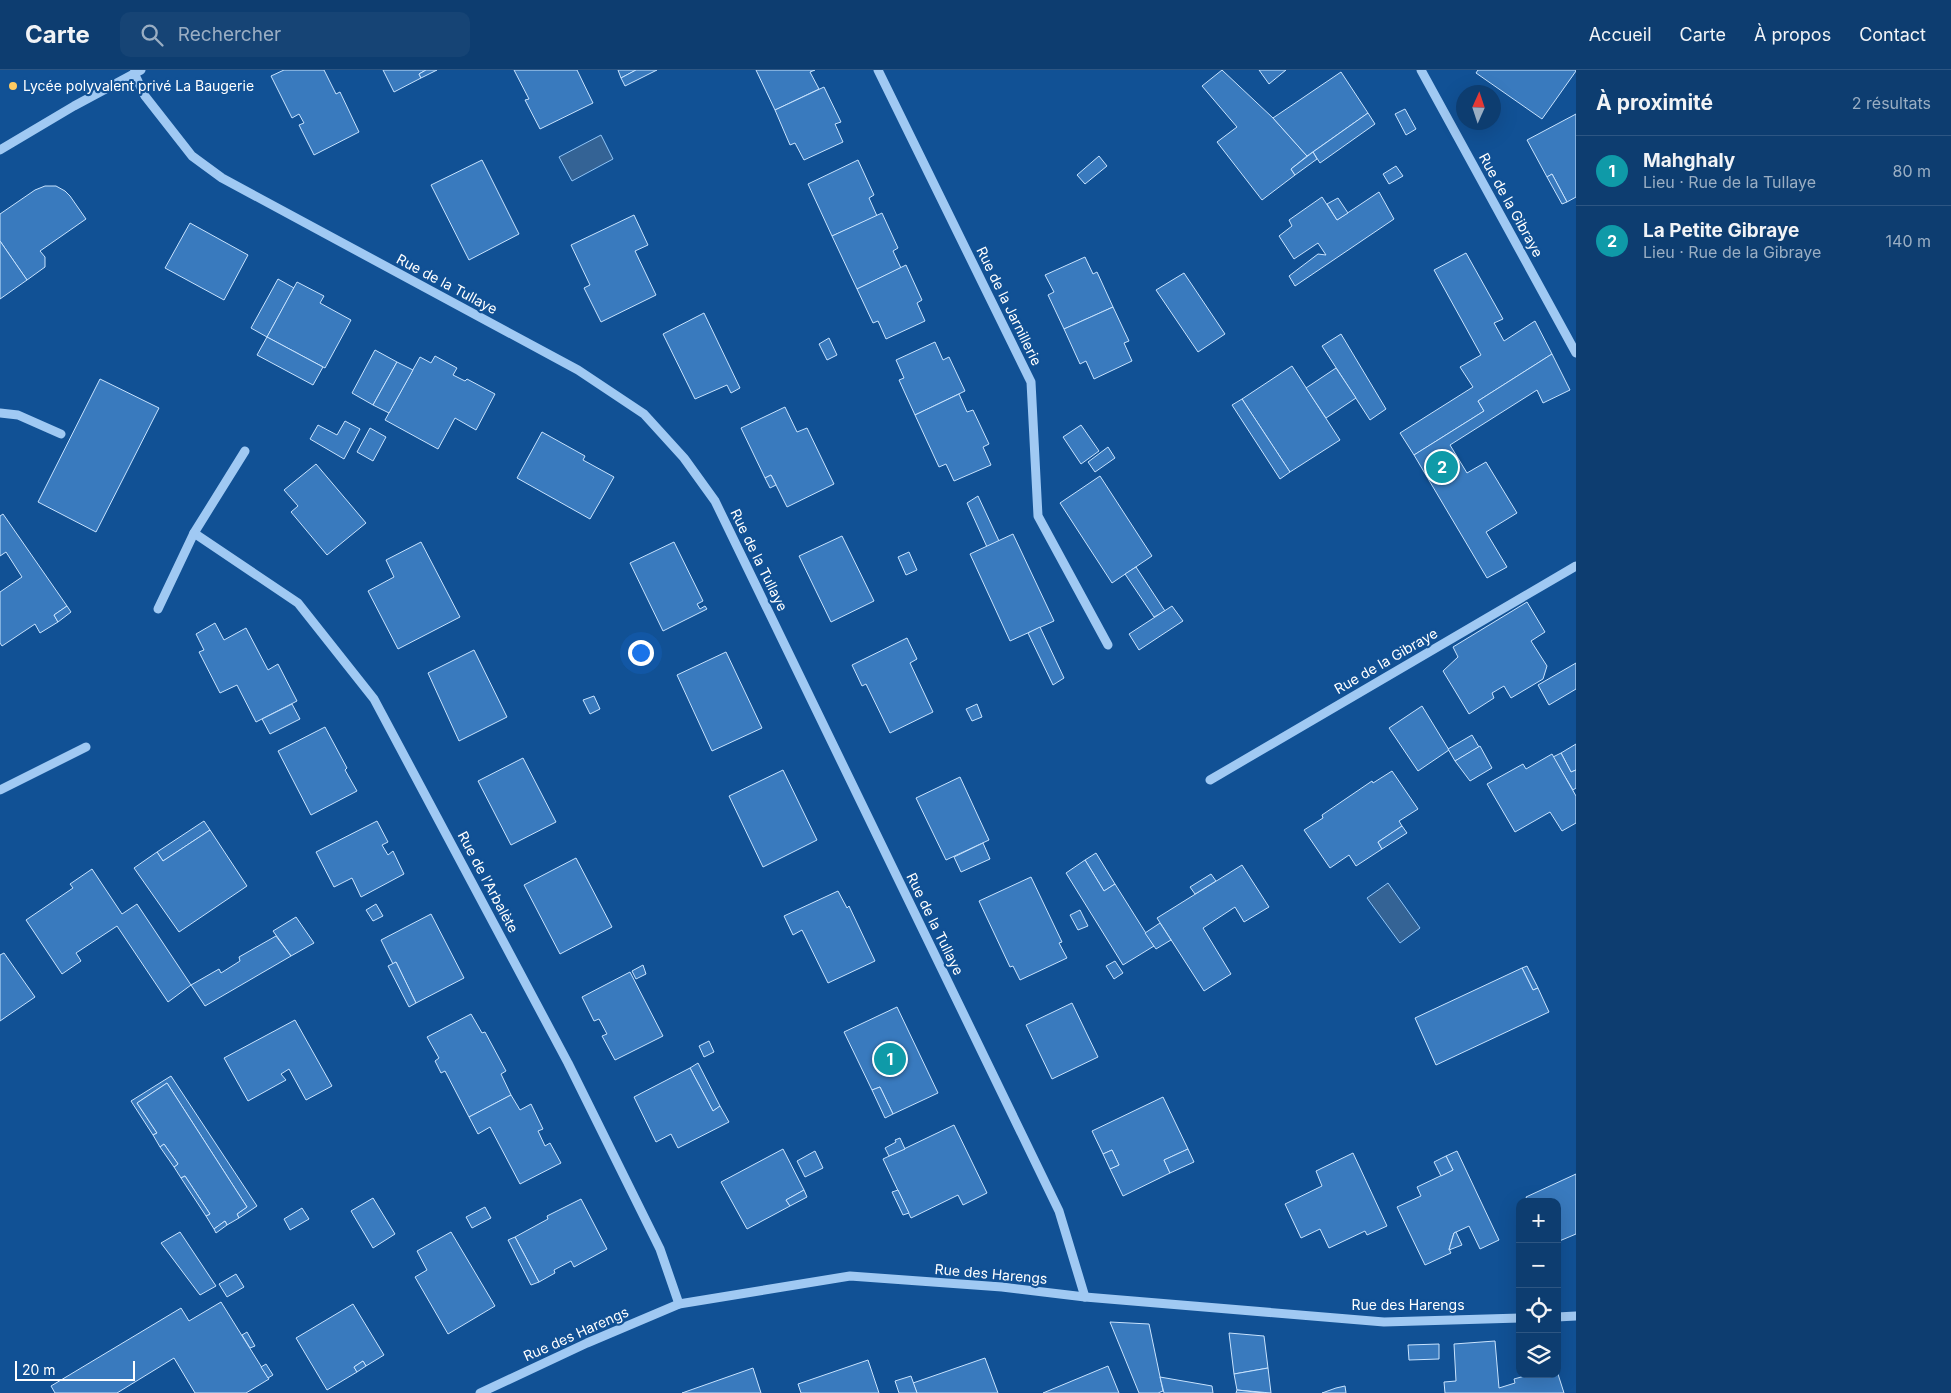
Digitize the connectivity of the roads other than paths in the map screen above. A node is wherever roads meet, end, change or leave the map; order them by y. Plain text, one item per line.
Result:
1 (878, 70) edge
2 (1421, 70) edge
3 (138, 72) edge
4 (0, 150) edge
5 (1576, 353) edge
6 (0, 413) edge
7 (61, 434) dead end
8 (245, 451) dead end
9 (194, 533) junction
10 (1576, 566) edge
11 (158, 609) dead end
12 (1108, 645) dead end
13 (86, 747) dead end
14 (1210, 780) dead end
15 (0, 790) edge
16 (1085, 1297) junction
17 (679, 1304) junction
18 (1576, 1316) edge
19 (1561, 1317) edge
20 (1516, 1318) edge
21 (485, 1392) edge

1 - 12 street, Rue de la Jarnillerie
2 - 5 street, Rue de la Gibraye
3 - 4 street
3 - 16 street, Rue de la Tullaye
6 - 7 street
8 - 9 street
9 - 11 street
9 - 17 street, Rue de l'Arbalète
10 - 14 street, Rue de la Gibraye
13 - 15 street
16 - 17 street, Rue des Harengs
16 - 20 street, Rue des Harengs
17 - 21 street, Rue des Harengs
18 - 19 street

